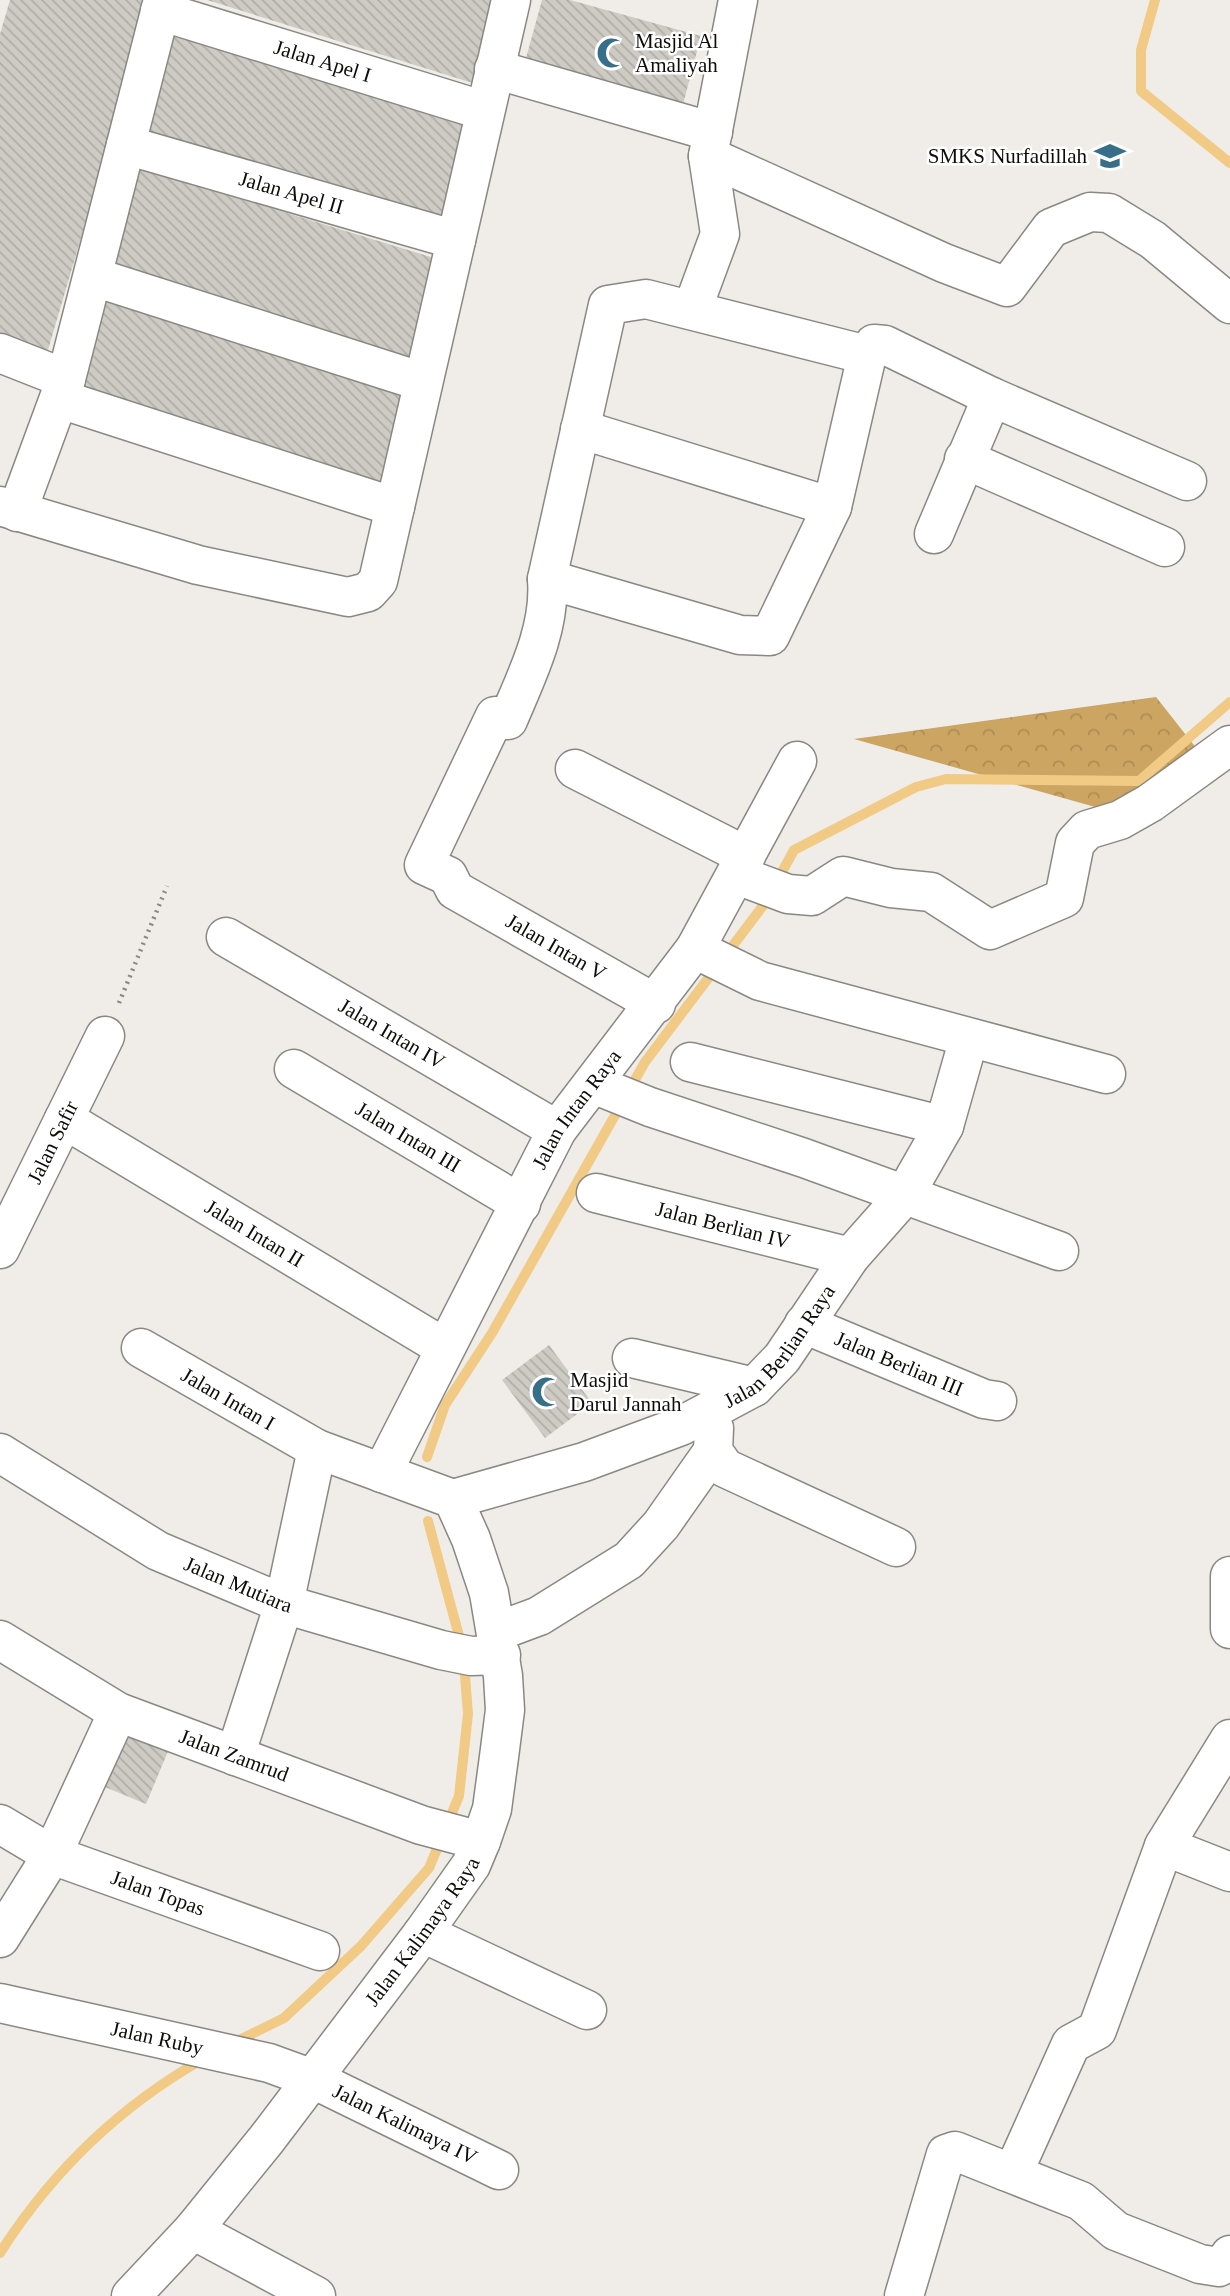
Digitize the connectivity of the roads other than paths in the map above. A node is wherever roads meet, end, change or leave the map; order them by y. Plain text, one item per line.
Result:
1 (511, 0) edge
2 (733, 1) edge
3 (162, 6) edge
4 (494, 69) junction
5 (485, 111) junction
6 (710, 144) junction
7 (126, 145) junction
8 (456, 240) junction
9 (94, 277) junction
10 (1230, 304) edge
11 (692, 310) junction
12 (0, 353) edge
13 (867, 355) junction
14 (423, 382) junction
15 (63, 389) junction
16 (992, 397) junction
17 (580, 429) junction
18 (964, 459) junction
19 (1187, 481) dead end
20 (395, 507) junction
21 (832, 507) junction
22 (9, 509) edge
23 (934, 534) dead end
24 (1165, 547) dead end
25 (547, 579) junction
26 (1230, 745) edge
27 (797, 761) dead end
28 (575, 769) dead end
29 (758, 877) junction
30 (226, 937) dead end
31 (700, 952) junction
32 (656, 1004) junction
33 (105, 1036) road end
34 (969, 1038) junction
35 (690, 1062) dead end
36 (295, 1069) dead end
37 (1106, 1074) dead end
38 (601, 1086) junction
39 (65, 1119) junction
40 (944, 1126) junction
41 (558, 1130) junction
42 (596, 1193) dead end
43 (904, 1196) junction
44 (521, 1204) junction
45 (0, 1249) edge
46 (1059, 1251) dead end
47 (850, 1257) junction
48 (804, 1324) junction
49 (141, 1348) dead end
50 (445, 1348) junction
51 (632, 1358) dead end
52 (739, 1396) junction
53 (997, 1401) dead end
54 (317, 1449) junction
55 (713, 1451) junction
56 (0, 1453) edge
57 (393, 1477) junction
58 (450, 1498) junction
59 (896, 1547) dead end
60 (1230, 1576) edge
61 (284, 1604) junction
62 (1230, 1629) edge
63 (0, 1640) edge
64 (477, 1648) junction
65 (118, 1712) junction
66 (1230, 1740) edge
67 (235, 1756) junction
68 (0, 1824) edge
69 (456, 1835) junction
70 (1164, 1846) junction
71 (52, 1855) junction
72 (1230, 1872) edge
73 (423, 1933) junction
74 (0, 1938) edge
75 (320, 1951) dead end
76 (0, 2003) edge
77 (587, 2010) dead end
78 (313, 2079) junction
79 (499, 2170) dead end
80 (1005, 2171) junction
81 (193, 2230) junction
82 (1230, 2255) edge
83 (131, 2296) edge
84 (316, 2296) edge
85 (904, 2296) edge

1 - 4 street
2 - 6 street
3 - 5 street, Jalan Apel I
3 - 7 street
4 - 5 street
4 - 6 street
5 - 8 street
6 - 10 street
6 - 11 street
7 - 8 street, Jalan Apel II
7 - 9 street
8 - 14 street
9 - 14 street
9 - 15 street
11 - 13 street
11 - 17 street
12 - 15 street
13 - 16 street
13 - 21 street
14 - 20 street
15 - 20 street
15 - 22 street
16 - 18 street
16 - 19 street
17 - 21 street
17 - 25 street
18 - 23 street
18 - 24 street
20 - 22 street
21 - 25 street
25 - 32 street, Jalan Intan V
26 - 29 street
27 - 29 street, Jalan Intan Raya
28 - 29 street
29 - 31 street, Jalan Intan Raya
30 - 41 street, Jalan Intan IV
31 - 32 street, Jalan Intan Raya
31 - 34 street
32 - 38 street, Jalan Intan Raya
33 - 39 street, Jalan Safir
34 - 37 street
34 - 40 street, Jalan Berlian Raya
35 - 40 street
36 - 44 street, Jalan Intan III
38 - 41 street, Jalan Intan Raya
38 - 43 street
39 - 45 street, Jalan Safir
39 - 50 street, Jalan Intan II
40 - 43 street, Jalan Berlian Raya
41 - 44 street, Jalan Intan Raya
42 - 47 street, Jalan Berlian IV
43 - 46 street
43 - 47 street, Jalan Berlian Raya
44 - 50 street, Jalan Intan Raya
47 - 48 street, Jalan Berlian Raya
48 - 52 street, Jalan Berlian Raya
48 - 53 street, Jalan Berlian III
49 - 54 street, Jalan Intan I
50 - 57 street, Jalan Intan Raya
51 - 52 street
52 - 55 street
52 - 58 street, Jalan Berlian Raya
54 - 57 street, Jalan Intan I
54 - 61 street
55 - 59 street
55 - 64 street
56 - 61 street, Jalan Mutiara
57 - 58 street, Jalan Intan I
58 - 64 street, Jalan Kalimaya Raya
60 - 62 street
61 - 64 street, Jalan Mutiara
61 - 67 street
63 - 65 street, Jalan Zamrud
64 - 69 street, Jalan Kalimaya Raya
65 - 67 street, Jalan Zamrud
65 - 71 street
66 - 70 street
67 - 69 street, Jalan Zamrud
68 - 71 street, Jalan Topas
69 - 73 street, Jalan Kalimaya Raya
70 - 72 street
70 - 80 street
71 - 74 street
71 - 75 street, Jalan Topas
73 - 77 street
73 - 78 street, Jalan Kalimaya Raya
76 - 78 street, Jalan Ruby
78 - 79 street, Jalan Kalimaya IV
78 - 81 street, Jalan Kalimaya Raya
80 - 82 street
80 - 85 street
81 - 83 street, Jalan Kalimaya Raya
81 - 84 street

